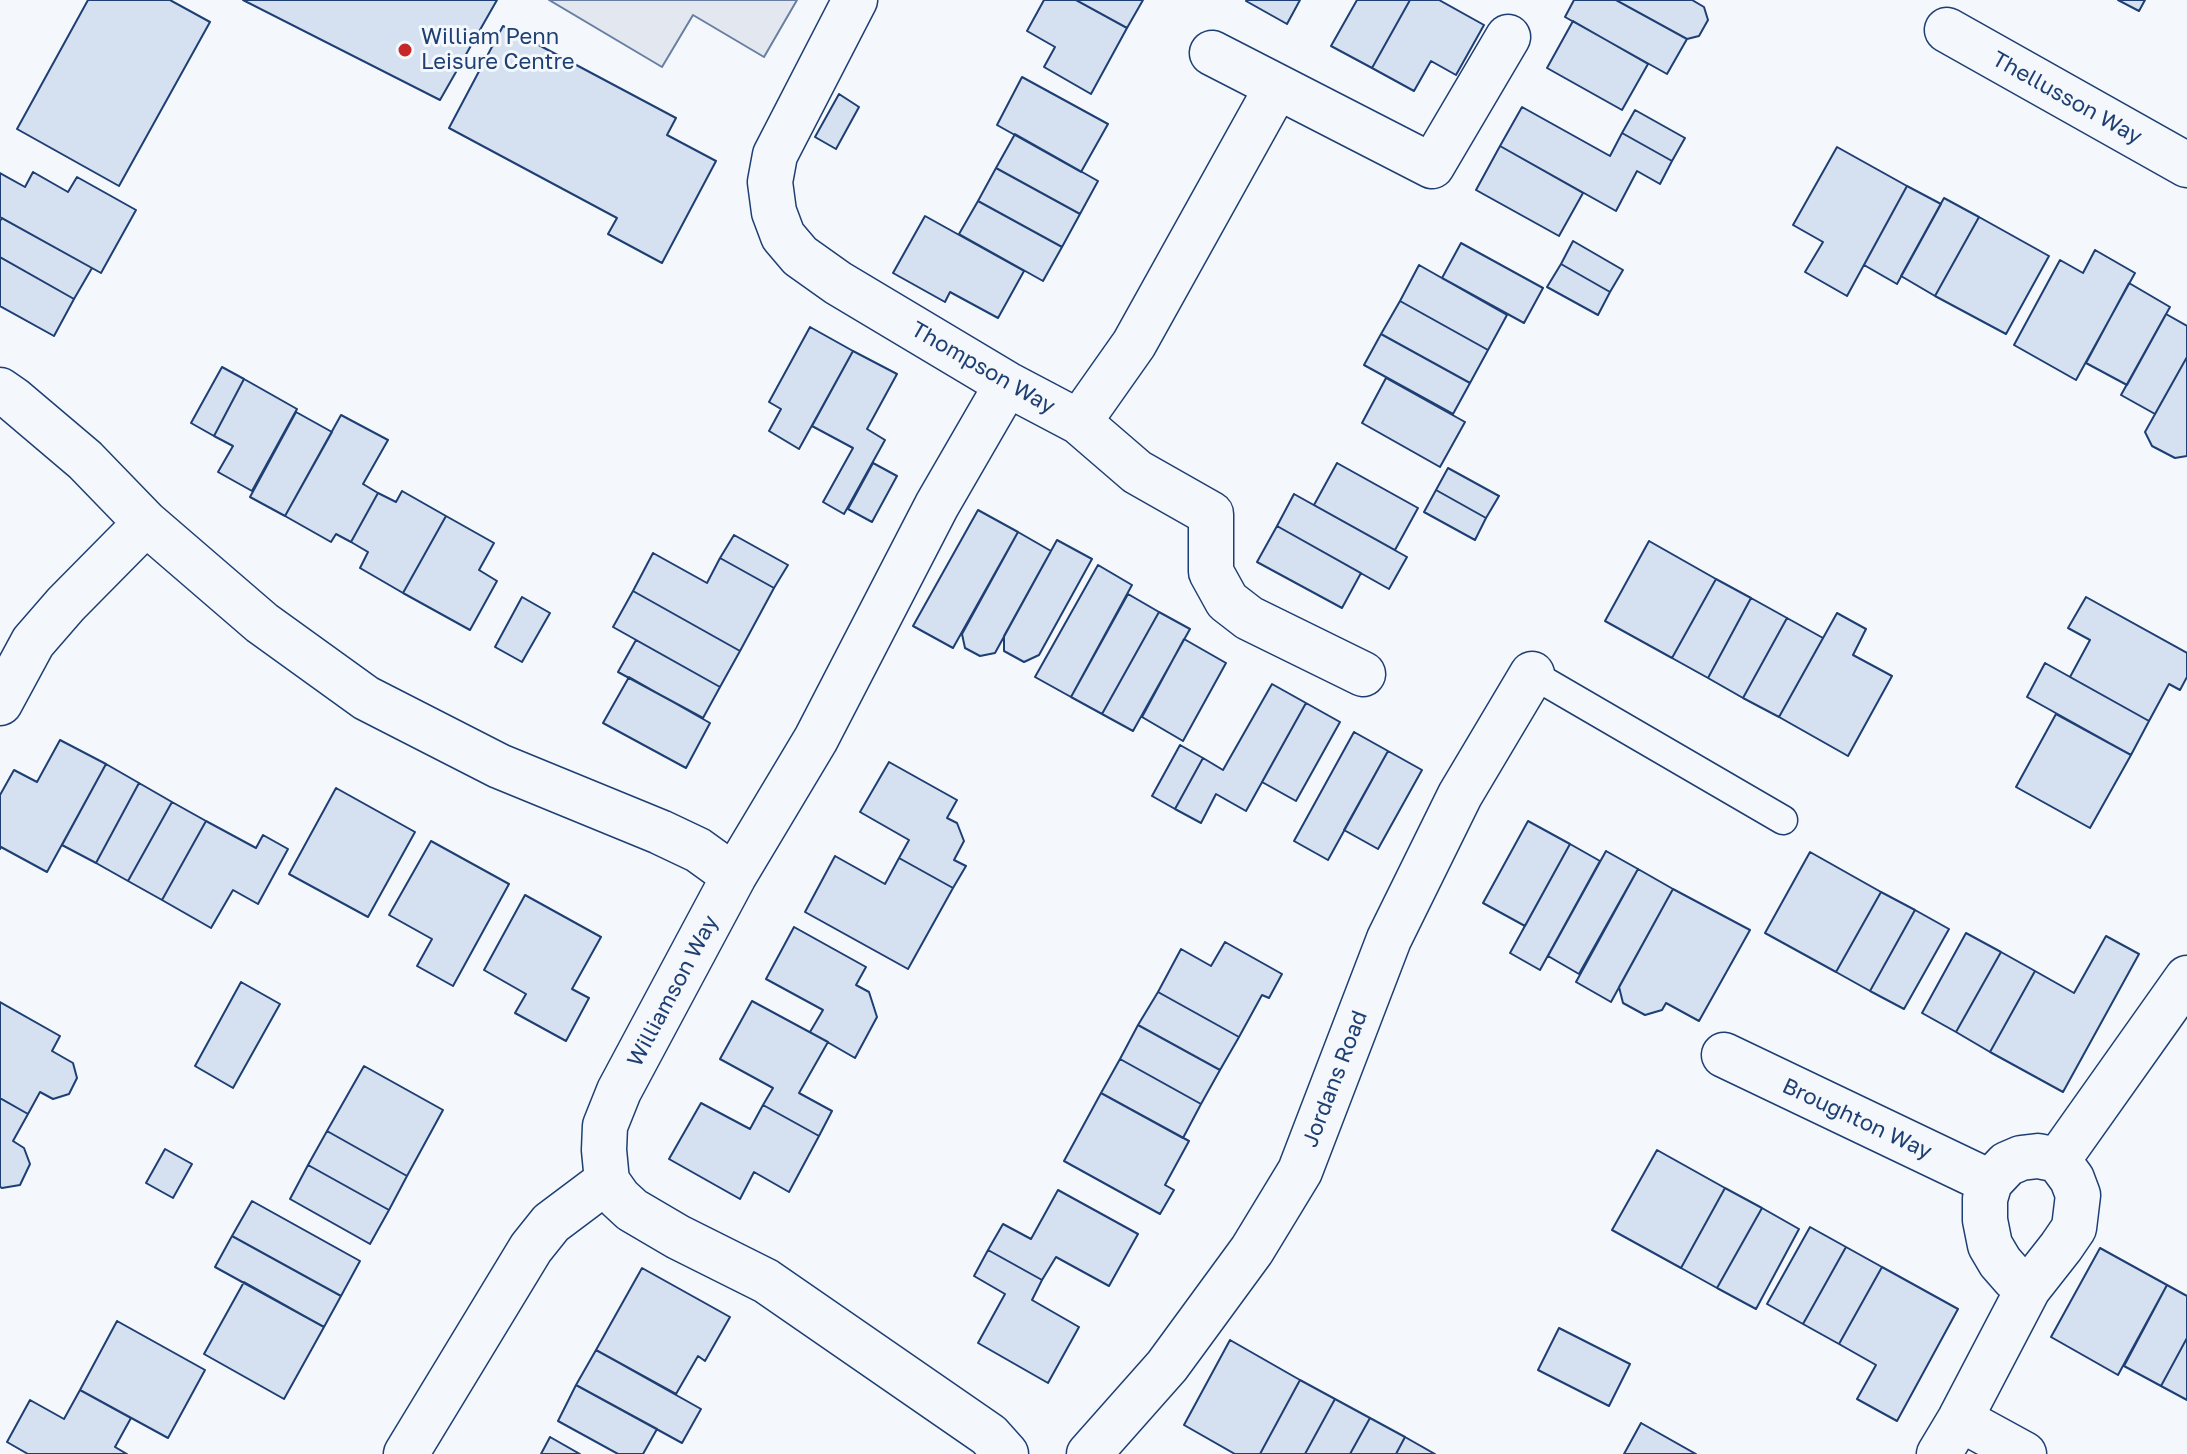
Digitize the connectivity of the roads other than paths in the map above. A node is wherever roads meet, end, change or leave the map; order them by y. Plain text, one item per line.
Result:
1 (855, 0) edge
2 (1947, 30) dead end
3 (1508, 37) dead end
4 (1212, 53) dead end
5 (1277, 87) junction
6 (2187, 165) edge
7 (1007, 384) junction
8 (0, 390) edge
9 (1079, 422) junction
10 (146, 523) junction
11 (1363, 674) dead end
12 (1532, 674) joint
13 (0, 703) edge
14 (1783, 820) dead end
15 (734, 876) junction
16 (2187, 978) edge
17 (1724, 1055) dead end
18 (2058, 1160) junction
19 (607, 1181) junction
20 (1990, 1182) junction
21 (2028, 1289) junction
22 (1950, 1436) edge
23 (406, 1454) edge
24 (1006, 1454) edge
25 (1089, 1454) edge
26 (2024, 1454) edge

1 - 7 street, Thompson Way
2 - 6 street, Thellusson Way
3 - 5 street
4 - 5 street
5 - 9 street, Thompson Way
7 - 9 street, Thompson Way
7 - 15 street, Williamson Way
8 - 10 street
9 - 11 street
10 - 13 street
10 - 15 street
12 - 14 lane
12 - 25 street, Jordans Road
15 - 19 street, Williamson Way
16 - 18 street
17 - 20 street, Broughton Way
18 - 20 street
18 - 21 street
19 - 23 street
19 - 24 street
20 - 21 street
21 - 22 street
22 - 26 street

